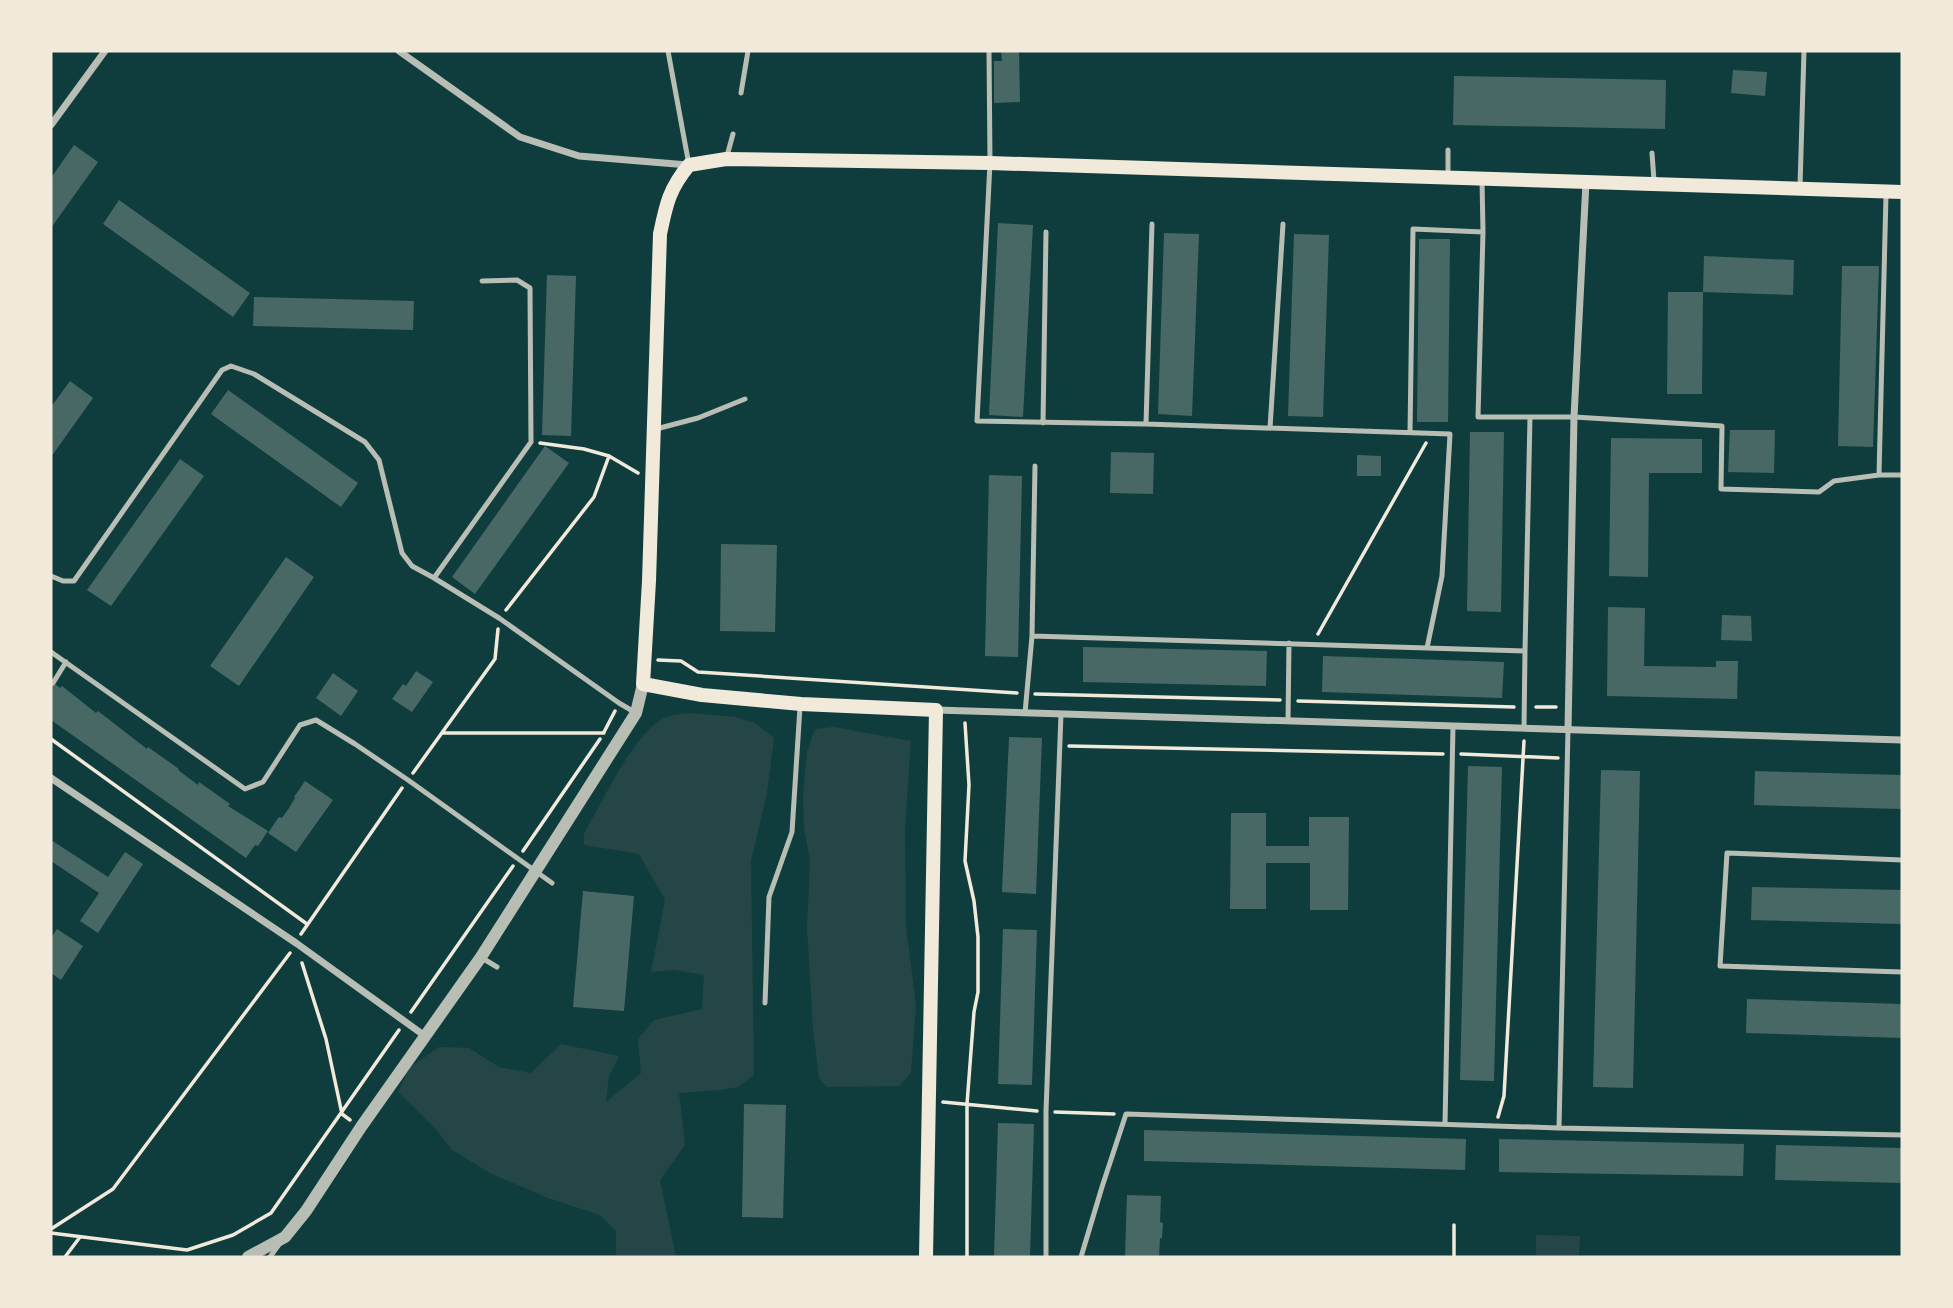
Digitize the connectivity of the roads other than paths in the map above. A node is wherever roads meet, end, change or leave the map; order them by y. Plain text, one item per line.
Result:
1 (105, 51) edge
2 (399, 51) edge
3 (668, 51) edge
4 (748, 51) edge
5 (989, 51) edge
6 (1804, 51) edge
7 (741, 93) dead end
8 (51, 125) edge
9 (733, 134) dead end
10 (1448, 150) dead end
11 (1652, 153) dead end
12 (726, 159) junction
13 (990, 163) junction
14 (688, 165) junction
15 (1447, 178) junction
16 (1482, 179) junction
17 (1586, 182) junction
18 (1654, 184) junction
19 (1800, 189) junction
20 (1886, 191) junction
21 (1902, 192) edge
22 (1152, 224) dead end
23 (1283, 224) dead end
24 (1046, 232) dead end
25 (1483, 232) junction
26 (482, 281) dead end
27 (745, 399) dead end
28 (1530, 417) junction
29 (1574, 417) junction
30 (1043, 423) junction
31 (1146, 424) junction
32 (1270, 428) junction
33 (653, 430) junction
34 (1410, 433) junction
35 (1035, 466) dead end
36 (1879, 475) junction
37 (1902, 475) edge
38 (51, 576) edge
39 (434, 578) junction
40 (1032, 636) junction
41 (1289, 643) junction
42 (1427, 648) junction
43 (1525, 650) junction
44 (51, 652) edge
45 (66, 662) junction
46 (53, 683) dead end
47 (643, 684) junction
48 (801, 704) junction
49 (936, 710) junction
50 (636, 713) junction
51 (1025, 713) junction
52 (1061, 714) junction
53 (1289, 721) junction
54 (1453, 726) junction
55 (1524, 728) junction
56 (1568, 730) junction
57 (1902, 740) edge
58 (51, 778) edge
59 (1902, 860) edge
60 (535, 873) junction
61 (552, 884) dead end
62 (481, 957) junction
63 (497, 967) dead end
64 (1902, 972) edge
65 (765, 1003) dead end
66 (425, 1036) junction
67 (1445, 1124) junction
68 (1559, 1128) junction
69 (1902, 1135) edge
70 (285, 1237) junction
71 (248, 1257) edge
72 (270, 1257) edge
73 (926, 1257) edge
74 (1046, 1257) edge
75 (1081, 1257) edge

1 - 8 street
2 - 14 street
3 - 14 lane
4 - 7 lane
5 - 13 lane
6 - 19 lane
9 - 12 lane
10 - 15 lane
11 - 18 lane
12 - 13 main road
12 - 14 main road
13 - 15 main road
13 - 30 lane
14 - 33 main road
15 - 16 main road
16 - 17 main road
16 - 25 lane
17 - 18 main road
17 - 29 street
18 - 19 main road
19 - 20 main road
20 - 21 main road
20 - 36 lane
22 - 31 lane
23 - 32 lane
24 - 30 lane
25 - 28 lane
25 - 34 lane
26 - 39 lane
27 - 33 lane
28 - 29 lane
28 - 43 lane
29 - 36 lane
29 - 56 street
30 - 31 lane
31 - 32 lane
32 - 34 lane
33 - 47 main road
34 - 42 lane
35 - 40 lane
36 - 37 lane
38 - 39 lane
39 - 50 lane
40 - 41 lane
40 - 51 lane
41 - 42 lane
41 - 53 lane
42 - 43 lane
43 - 55 lane
44 - 45 lane
45 - 46 lane
45 - 60 lane
47 - 48 main road
47 - 50 street
48 - 49 main road
48 - 65 lane
49 - 51 street
49 - 73 main road
50 - 60 street
51 - 52 street
52 - 53 street
52 - 74 lane
53 - 54 street
54 - 55 street
54 - 67 lane
55 - 56 street
56 - 57 street
56 - 68 lane
58 - 66 street
59 - 64 lane
60 - 61 lane
60 - 62 street
62 - 63 lane
62 - 66 street
66 - 70 street
67 - 68 lane
67 - 75 lane
68 - 69 lane
70 - 71 street
70 - 72 lane

